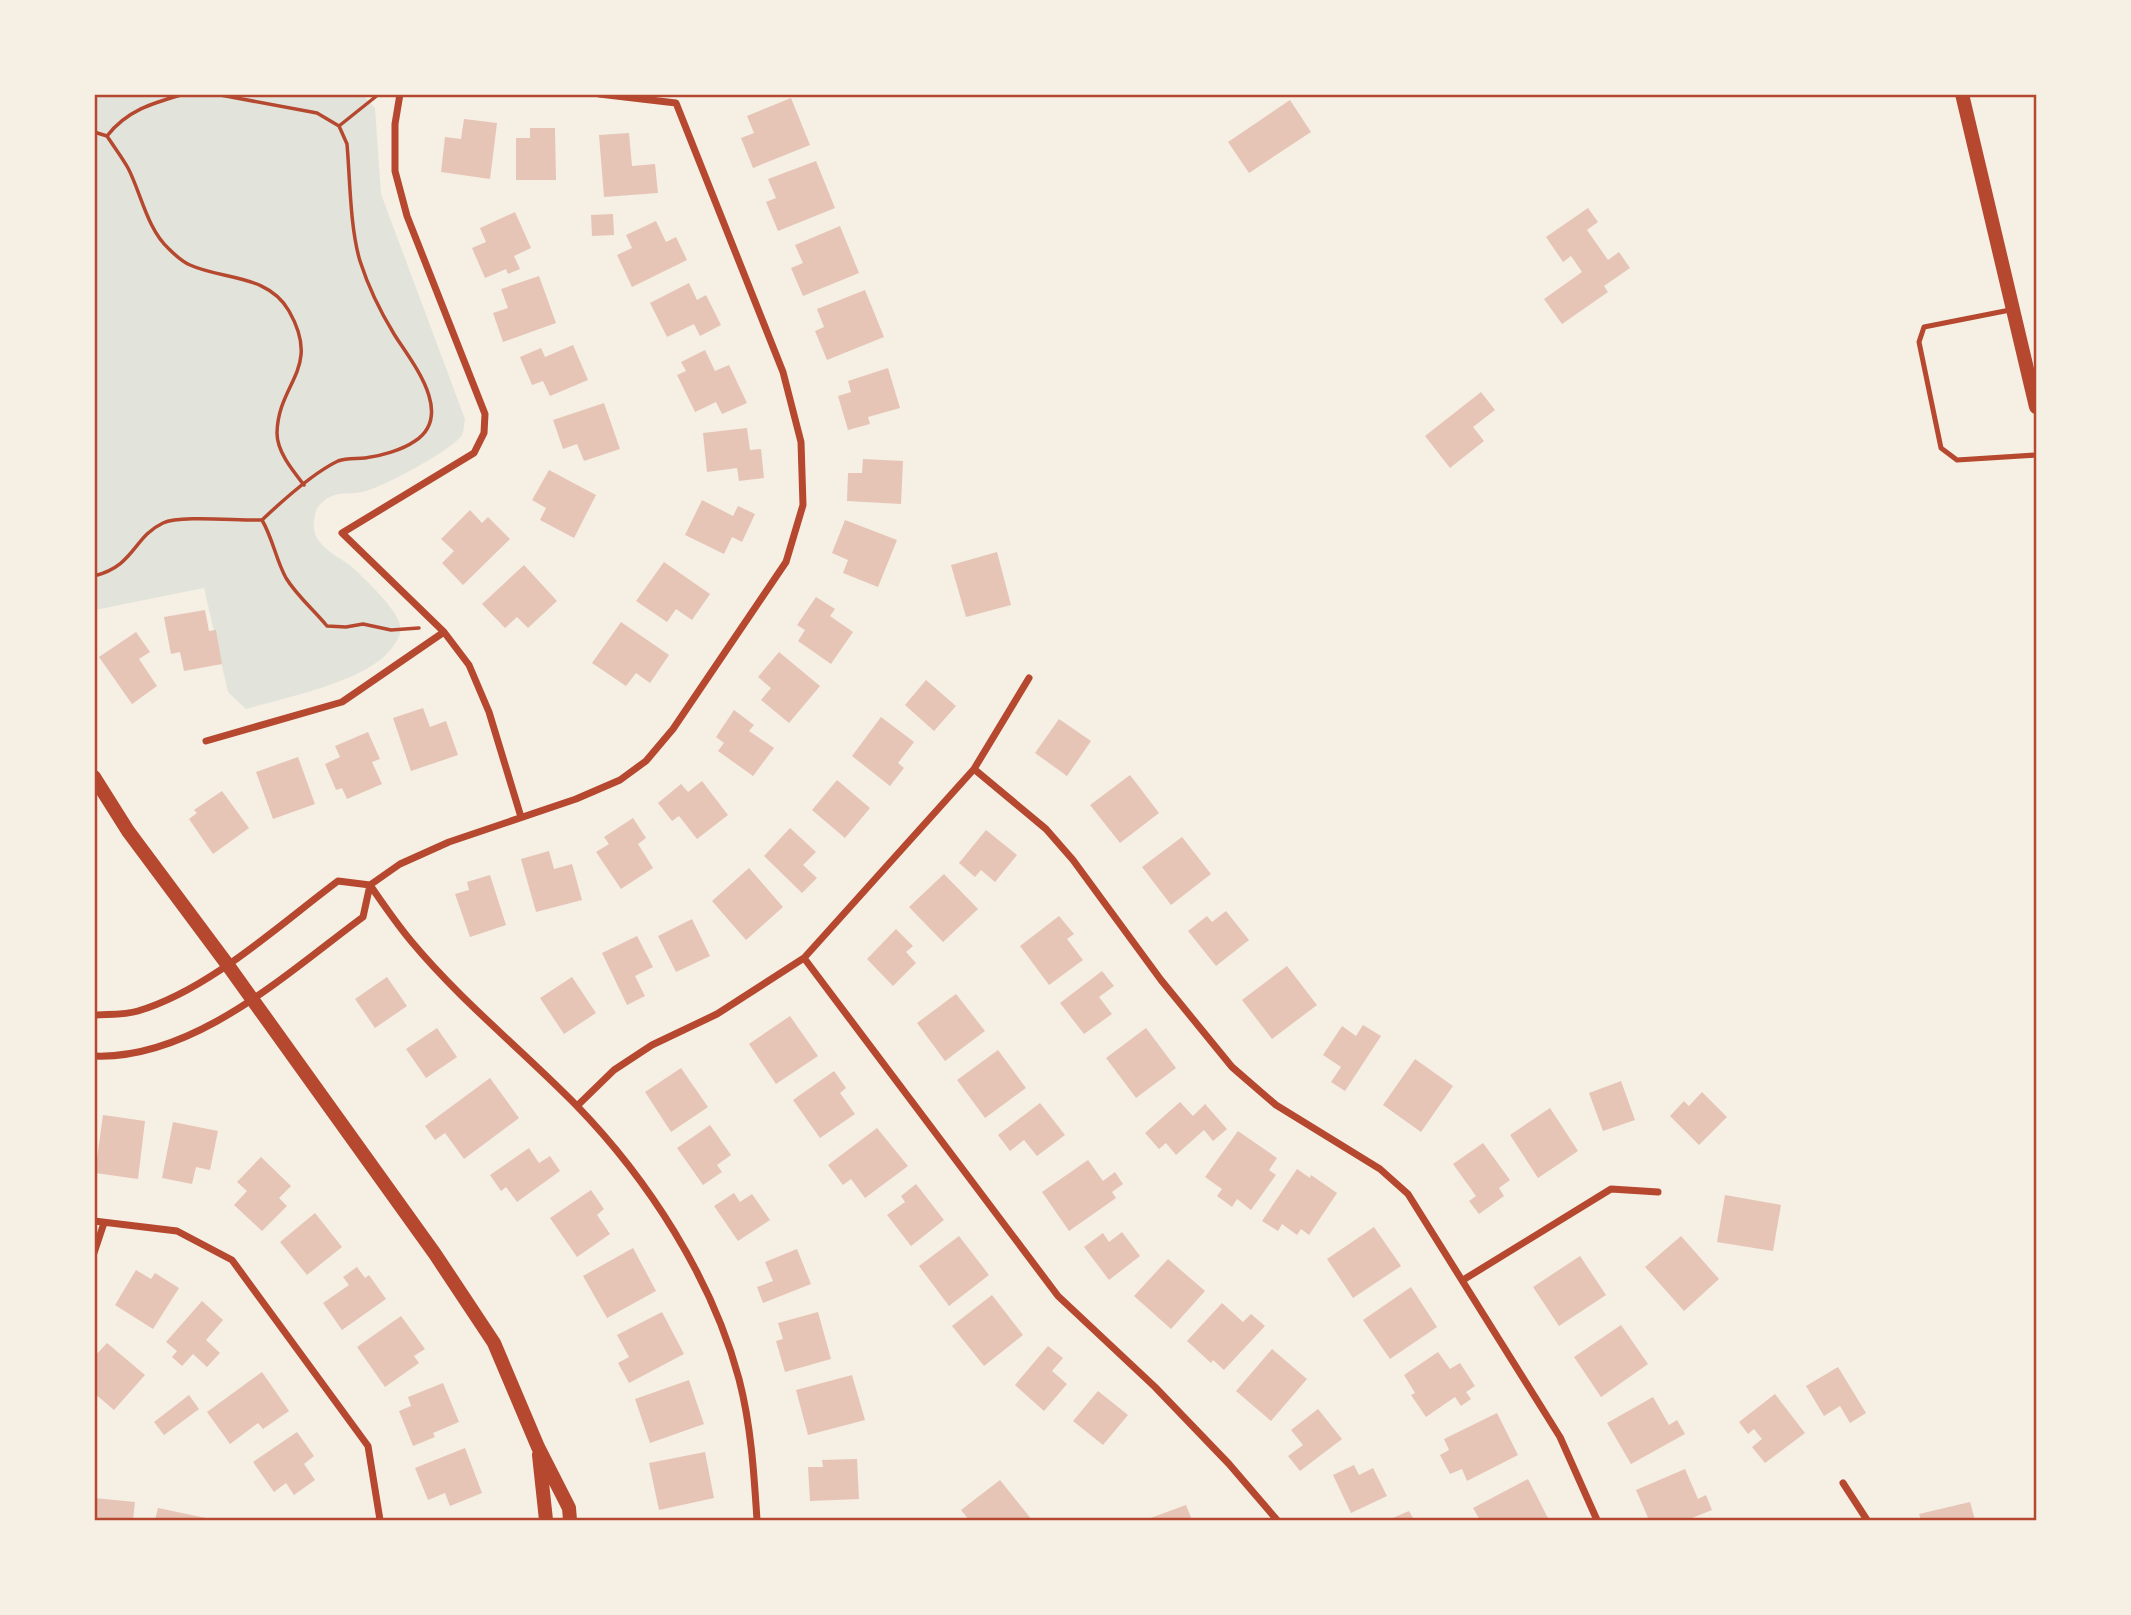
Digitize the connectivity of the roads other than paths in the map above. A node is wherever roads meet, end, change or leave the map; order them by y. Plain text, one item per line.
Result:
1 (400, 94) edge
2 (599, 94) edge
3 (1962, 94) edge
4 (2013, 309) junction
5 (2036, 407) edge
6 (2036, 454) edge
7 (441, 630) junction
8 (1029, 678) dead end
9 (206, 741) dead end
10 (974, 769) junction
11 (94, 777) edge
12 (521, 817) junction
13 (370, 885) junction
14 (804, 958) junction
15 (227, 964) junction
16 (252, 999) junction
17 (94, 1015) edge
18 (94, 1056) edge
19 (577, 1106) junction
20 (1658, 1192) dead end
21 (94, 1221) edge
22 (104, 1223) junction
23 (94, 1253) edge
24 (1463, 1280) junction
25 (538, 1447) junction
26 (1843, 1483) dead end
27 (380, 1521) edge
28 (546, 1521) edge
29 (570, 1521) edge
30 (758, 1521) edge
31 (1277, 1521) edge
32 (1597, 1521) edge
33 (1867, 1521) edge

1 - 7 street
2 - 12 street
3 - 4 main road
4 - 5 main road
4 - 6 lane
7 - 9 street
7 - 12 street
8 - 10 street
10 - 14 street
10 - 24 street
11 - 15 main road
12 - 13 street
13 - 15 street
13 - 16 street
13 - 19 street
14 - 19 street
14 - 31 street
15 - 16 main road
15 - 17 street
16 - 18 street
16 - 25 main road
19 - 30 street
20 - 24 street
21 - 22 street
22 - 23 street
22 - 27 street
24 - 32 street
25 - 28 main road
25 - 29 main road
26 - 33 street

